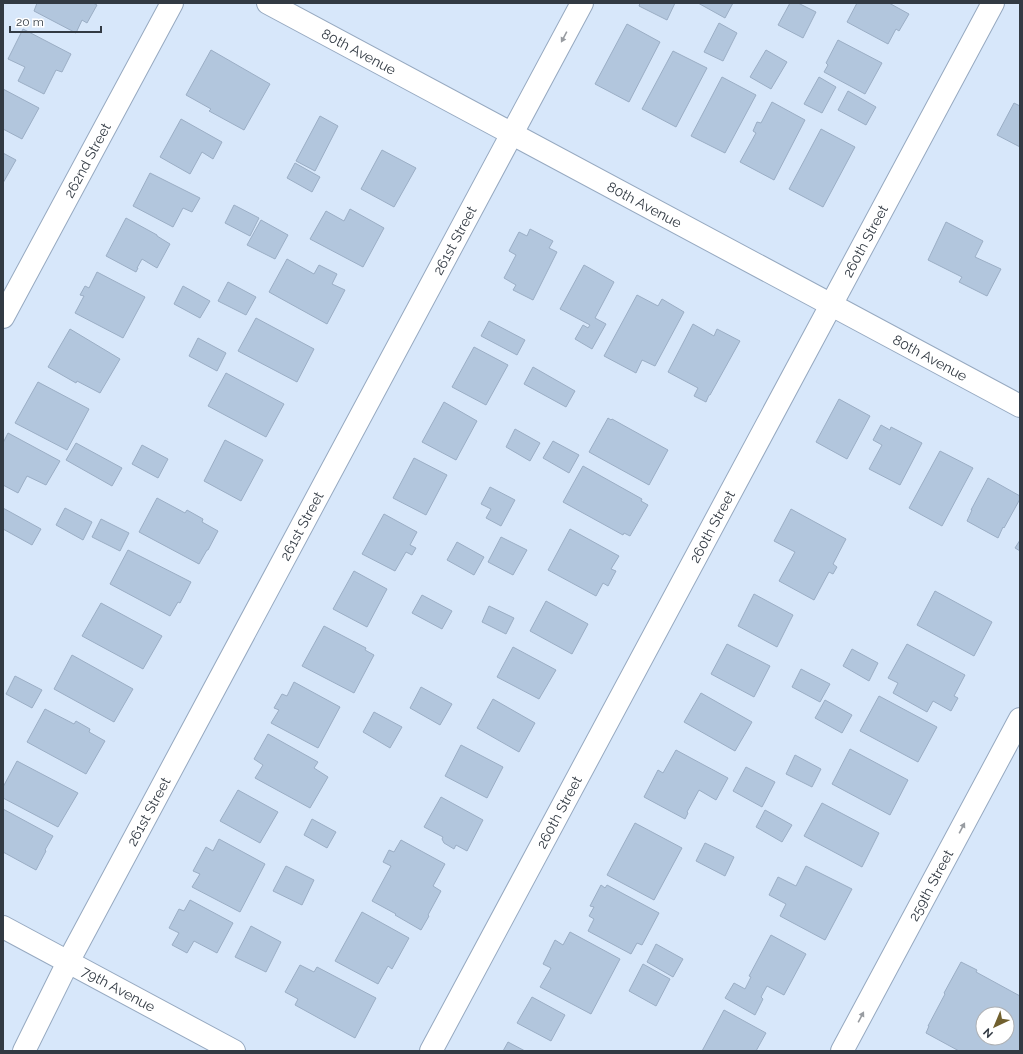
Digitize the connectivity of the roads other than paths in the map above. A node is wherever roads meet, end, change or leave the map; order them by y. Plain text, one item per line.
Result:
1 (172, 3) edge
2 (268, 3) edge
3 (582, 3) edge
4 (993, 3) edge
5 (512, 134) junction
6 (831, 305) junction
7 (3, 318) edge
8 (1020, 406) edge
9 (1020, 719) edge
10 (3, 927) edge
11 (68, 962) junction
12 (24, 1051) edge
13 (234, 1051) edge
14 (430, 1051) edge
15 (842, 1051) edge

1 - 7 street, 262nd Street
2 - 5 street, 80th Avenue
3 -> 5 street, 261st Street
4 - 6 street, 260th Street
5 - 6 street, 80th Avenue
5 - 11 street, 261st Street
6 - 8 street, 80th Avenue
6 - 14 street, 260th Street
15 -> 9 street, 259th Street
10 - 11 street, 79th Avenue
11 - 12 street, 261st Street
11 - 13 street, 79th Avenue

